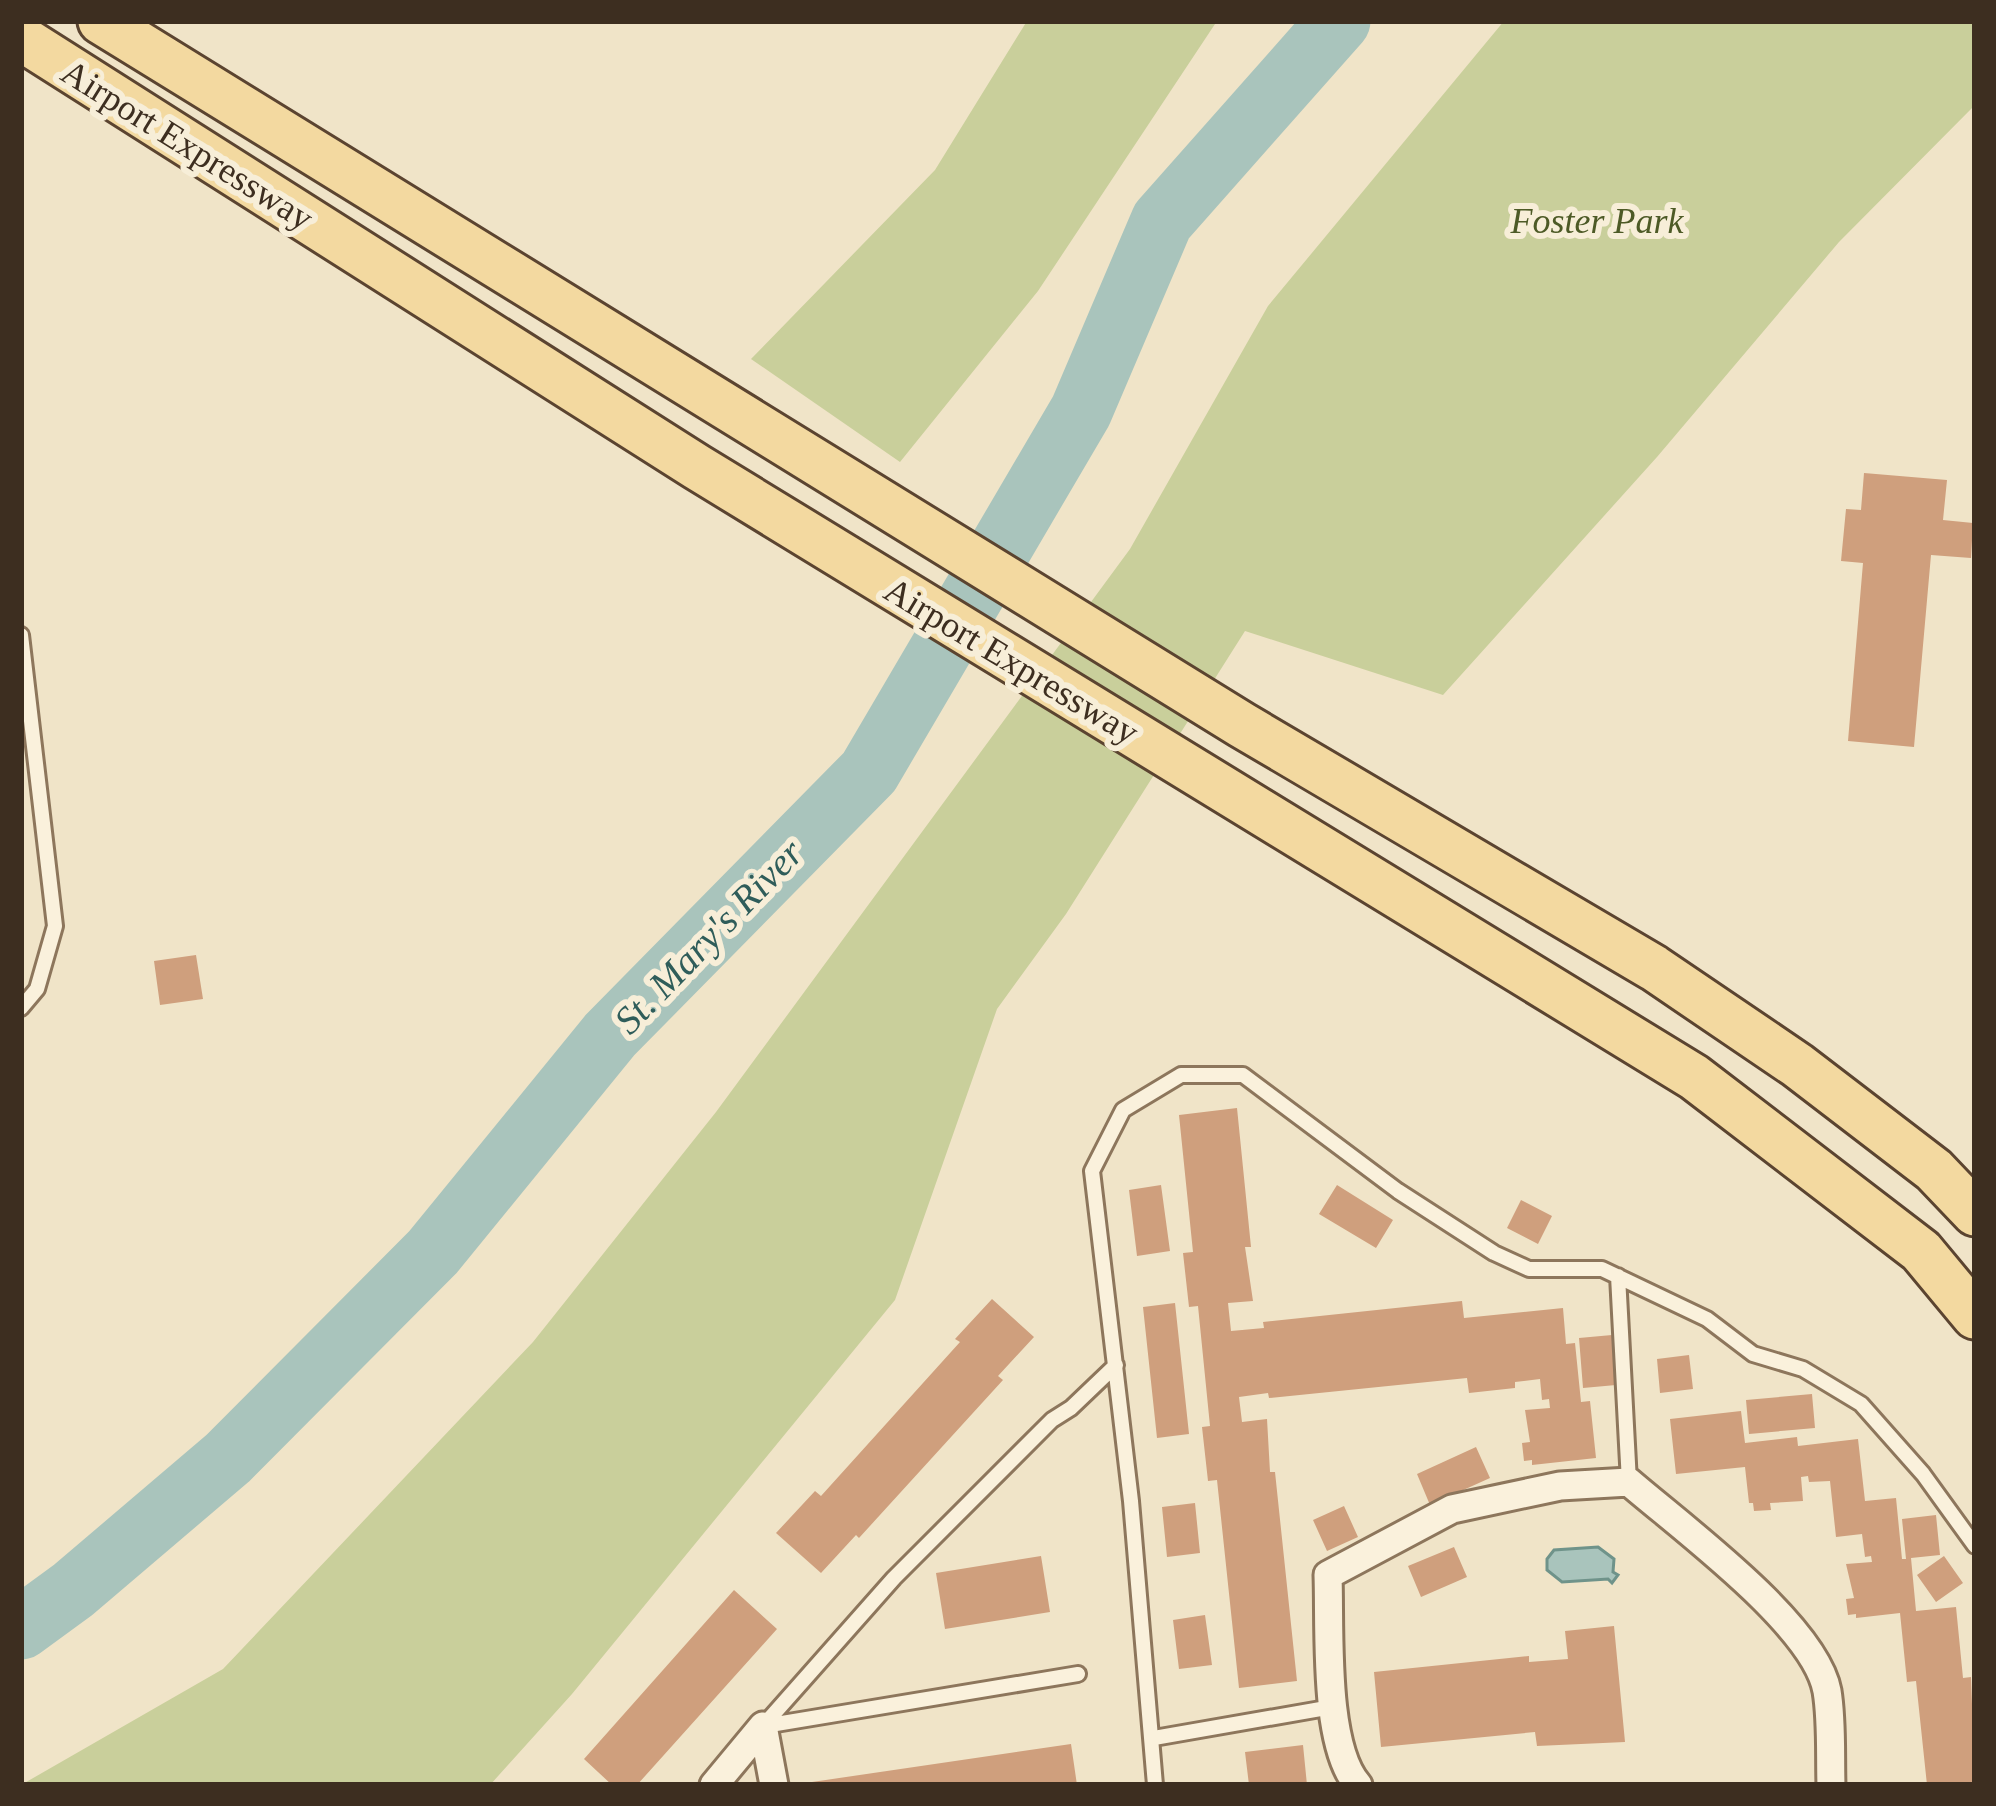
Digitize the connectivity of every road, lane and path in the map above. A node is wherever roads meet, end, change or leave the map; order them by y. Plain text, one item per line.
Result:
1 (100, 21) edge
2 (21, 38) edge
3 (21, 634) edge
4 (21, 1008) edge
5 (1975, 1213) edge
6 (1618, 1276) junction
7 (1975, 1316) edge
8 (1116, 1365) junction
9 (1629, 1482) junction
10 (1975, 1546) edge
11 (1078, 1674) dead end
12 (1332, 1707) junction
13 (763, 1726) junction
14 (1154, 1738) junction
15 (714, 1785) edge
16 (773, 1785) edge
17 (1155, 1785) edge
18 (1358, 1785) edge
19 (1831, 1785) edge

1 - 5 main road, Airport Expressway
2 - 7 main road, Airport Expressway
3 - 4 lane
6 - 8 lane
6 - 9 lane
6 - 10 lane
8 - 13 lane
8 - 14 lane
9 - 12 street
9 - 19 street
11 - 13 lane
12 - 14 lane
12 - 18 street
13 - 15 street
13 - 16 street
14 - 17 lane

